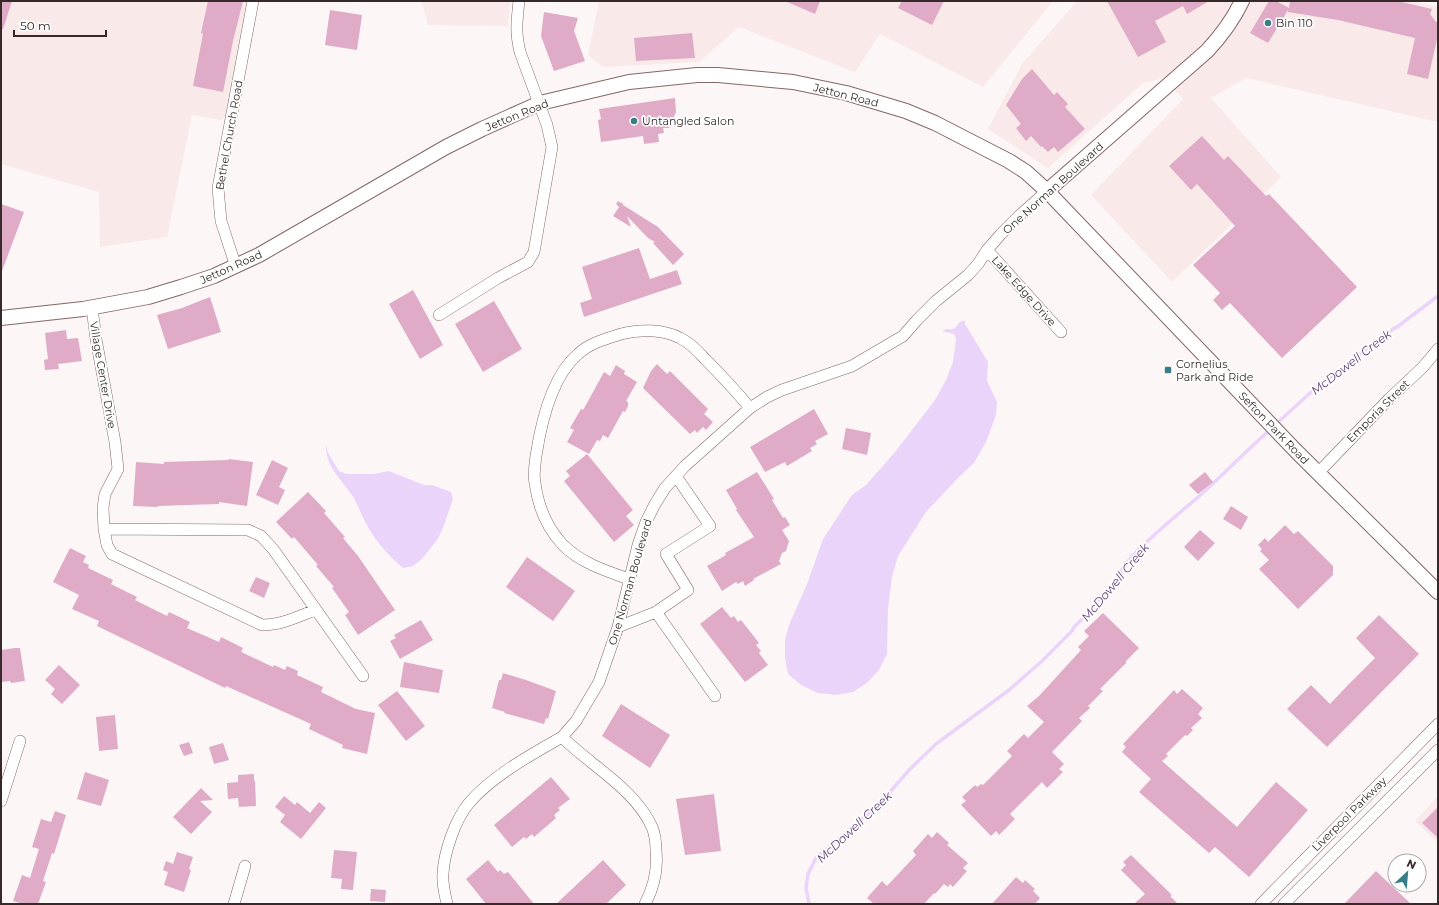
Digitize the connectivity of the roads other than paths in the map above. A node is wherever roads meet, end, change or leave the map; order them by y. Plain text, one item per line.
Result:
1 (253, 1) edge
2 (519, 1) edge
3 (1242, 1) edge
4 (540, 103) junction
5 (1047, 191) junction
6 (987, 250) junction
7 (236, 267) junction
8 (92, 308) junction
9 (439, 315) dead end
10 (1, 318) edge
11 (1061, 332) dead end
12 (1438, 349) edge
13 (750, 408) junction
14 (1318, 473) junction
15 (676, 476) junction
16 (104, 529) junction
17 (630, 579) junction
18 (1438, 592) edge
19 (315, 610) junction
20 (656, 612) junction
21 (618, 627) junction
22 (363, 676) dead end
23 (715, 696) dead end
24 (1438, 724) edge
25 (562, 737) junction
26 (20, 741) dead end
27 (1438, 750) edge
28 (1, 801) edge
29 (245, 866) dead end
30 (234, 904) edge
31 (447, 904) edge
32 (645, 904) edge
33 (1261, 904) edge
34 (1284, 904) edge

1 - 7 street, Bethel Church Road
2 - 4 street
3 - 5 street, One Norman Boulevard
4 - 5 street, Jetton Road
4 - 7 street, Jetton Road
4 - 9 street
5 - 6 street, One Norman Boulevard
5 - 14 street, Sefton Park Road
6 - 11 street, Lake Edge Drive
6 - 13 street, One Norman Boulevard
7 - 8 street, Jetton Road
8 - 10 street, Jetton Road
8 - 16 street, Village Center Drive
12 - 14 street, Emporia Street
13 - 15 street, One Norman Boulevard
13 - 17 street
14 - 18 street, Sefton Park Road
15 - 17 street, One Norman Boulevard
15 - 20 street
16 - 19 street, Village Center Drive
16 - 19 street
17 - 21 street, One Norman Boulevard
19 - 22 street
20 - 21 street
20 - 23 street
21 - 25 street, One Norman Boulevard
24 - 33 street, Liverpool Parkway
25 - 31 street, One Norman Boulevard
25 - 32 street
26 - 28 street
27 - 34 street, Liverpool Parkway
29 - 30 street

